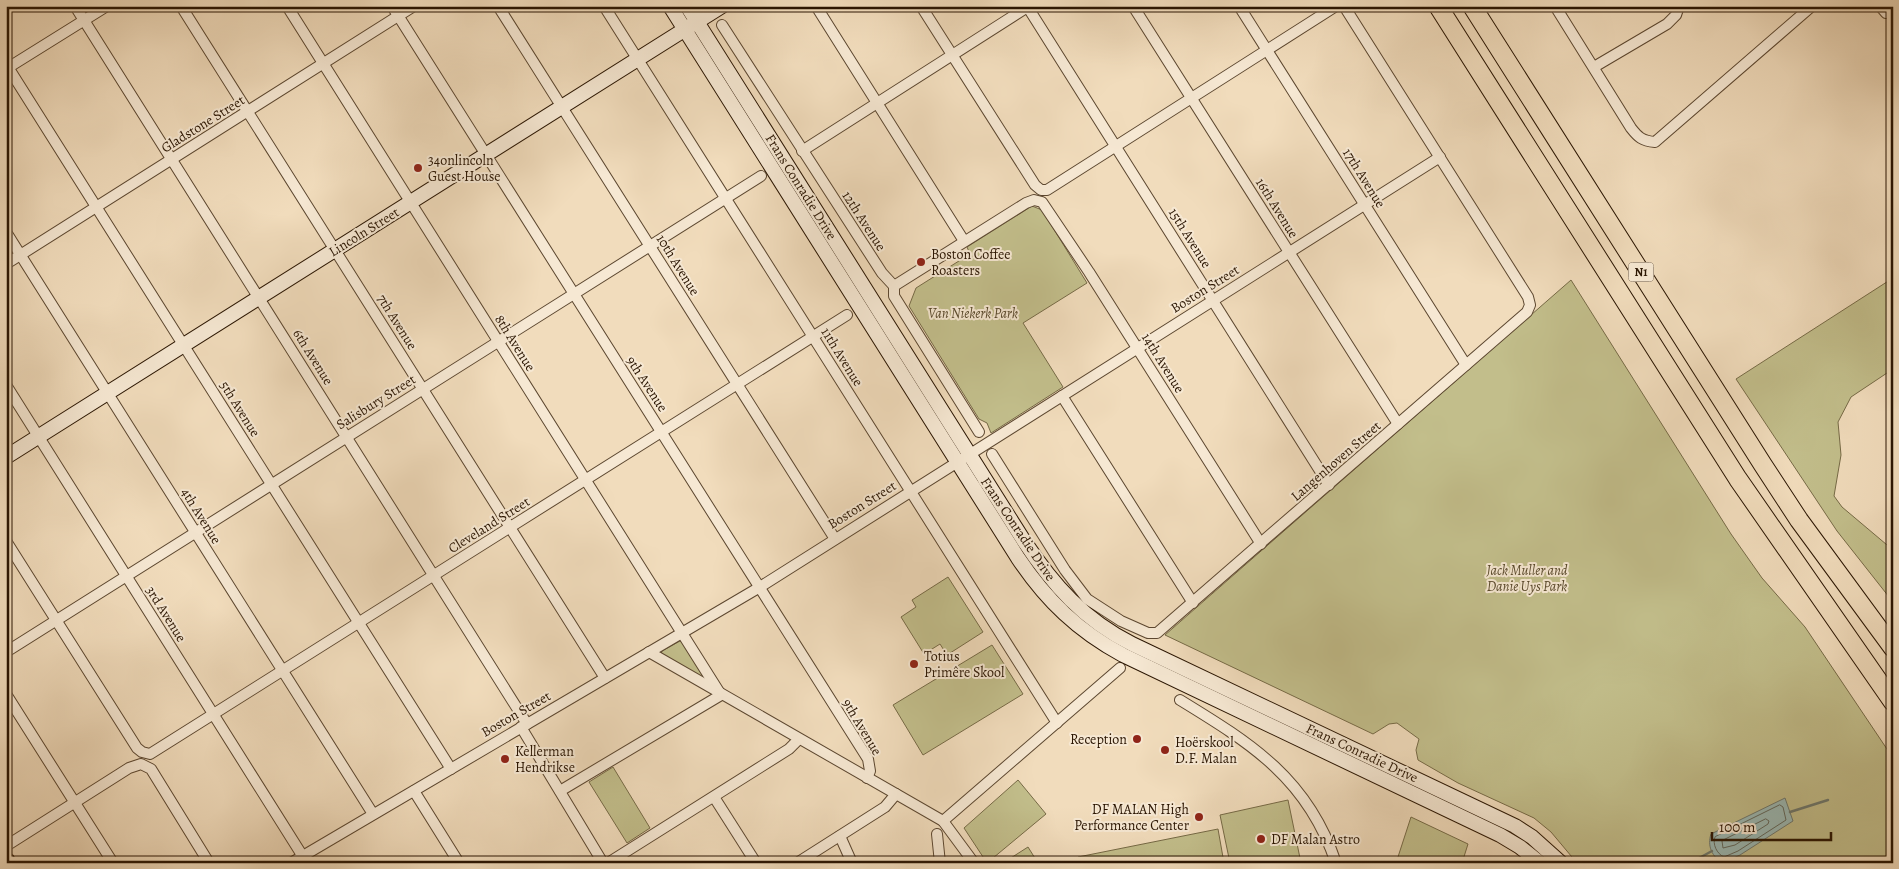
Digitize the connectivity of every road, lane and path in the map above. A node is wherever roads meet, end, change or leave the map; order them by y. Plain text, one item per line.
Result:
1 (75, 6) edge
2 (107, 6) edge
3 (181, 6) edge
4 (287, 6) edge
5 (392, 6) edge
6 (414, 6) edge
7 (498, 6) edge
8 (604, 6) edge
9 (670, 6) edge
10 (687, 6) edge
11 (722, 6) edge
12 (816, 6) edge
13 (921, 6) edge
14 (1133, 6) edge
15 (1239, 6) edge
16 (1336, 6) edge
17 (1344, 6) edge
18 (1438, 6) edge
19 (1472, 6) edge
20 (1556, 6) edge
21 (1679, 6) edge
22 (1812, 6) edge
23 (1028, 7) edge
24 (398, 16) junction
25 (84, 21) junction
26 (698, 22) junction
27 (722, 25) dead end
28 (685, 30) junction
29 (1267, 50) junction
30 (952, 56) junction
31 (638, 60) junction
32 (323, 64) junction
33 (7, 67) edge
34 (1594, 67) junction
35 (1191, 98) junction
36 (876, 103) junction
37 (562, 107) junction
38 (248, 112) junction
39 (1115, 146) junction
40 (802, 151) junction
41 (487, 155) junction
42 (1440, 157) junction
43 (172, 159) junction
44 (760, 176) dead end
45 (725, 198) junction
46 (411, 202) junction
47 (1364, 205) junction
48 (96, 207) junction
49 (6, 232) edge
50 (964, 241) junction
51 (650, 246) junction
52 (335, 250) junction
53 (1289, 253) junction
54 (20, 255) junction
55 (6, 264) edge
56 (894, 286) junction
57 (574, 294) junction
58 (260, 298) junction
59 (1213, 301) junction
60 (847, 315) dead end
61 (813, 336) junction
62 (498, 341) junction
63 (183, 346) junction
64 (1138, 348) junction
65 (1466, 365) junction
66 (737, 384) junction
67 (6, 386) edge
68 (422, 389) junction
69 (108, 393) junction
70 (1062, 396) junction
71 (1398, 424) junction
72 (662, 432) junction
73 (979, 432) dead end
74 (38, 437) junction
75 (347, 437) junction
76 (992, 454) dead end
77 (6, 457) edge
78 (963, 458) junction
79 (586, 480) junction
80 (271, 484) junction
81 (1329, 485) junction
82 (911, 491) junction
83 (510, 528) junction
84 (196, 533) junction
85 (835, 539) junction
86 (6, 541) edge
87 (1261, 544) junction
88 (126, 576) junction
89 (434, 576) junction
90 (760, 587) junction
91 (1193, 603) junction
92 (56, 620) junction
93 (359, 623) junction
94 (682, 633) junction
95 (1848, 636) junction
96 (1893, 648) edge
97 (6, 652) edge
98 (649, 652) junction
99 (1120, 668) dead end
100 (282, 670) junction
101 (605, 678) junction
102 (6, 694) edge
103 (1893, 694) edge
104 (721, 695) junction
105 (1180, 700) dead end
106 (1893, 702) edge
107 (213, 714) junction
108 (1057, 723) junction
109 (524, 726) junction
110 (798, 739) junction
111 (143, 759) junction
112 (451, 768) junction
113 (867, 778) junction
114 (414, 791) junction
115 (560, 791) junction
116 (896, 794) junction
117 (714, 797) junction
118 (74, 802) junction
119 (373, 814) junction
120 (943, 822) junction
121 (937, 834) dead end
122 (840, 836) junction
123 (6, 846) edge
124 (305, 859) edge
125 (454, 861) edge
126 (113, 863) edge
127 (209, 863) edge
128 (291, 863) edge
129 (603, 863) edge
130 (608, 863) edge
131 (756, 863) edge
132 (797, 863) edge
133 (852, 863) edge
134 (940, 863) edge
135 (974, 863) edge
136 (1336, 863) edge
137 (1540, 863) edge
138 (1561, 863) edge

1 - 25 street, 6th Avenue
2 - 25 street
3 - 38 street, 7th Avenue
4 - 32 street, 8th Avenue
5 - 24 street, 9th Avenue
6 - 24 street, Gladstone Street
7 - 37 street, 10th Avenue
8 - 31 street, 11th Avenue
9 - 28 main road, Frans Conradie Drive
10 - 26 main road, Frans Conradie Drive
11 - 26 main road, Lincoln Street
12 - 36 street
13 - 30 street
14 - 35 street, 16th Avenue
15 - 29 street, 17th Avenue
16 - 29 street
17 - 42 street
18 - 95 highway, N1
19 - 96 highway, N1
20 - 34 street
21 - 34 street
22 - 34 street
23 - 30 street
23 - 39 street, 15th Avenue
24 - 32 street, Gladstone Street
24 - 41 street, 9th Avenue
25 - 33 street
25 - 43 street, 6th Avenue
26 - 28 main road, Lincoln Street
26 - 78 main road, Frans Conradie Drive
27 - 40 street, 12th Avenue
28 - 31 main road, Lincoln Street
28 - 78 main road, Frans Conradie Drive
29 - 35 street
29 - 47 street, 17th Avenue
30 - 36 street
30 - 39 street
31 - 37 main road, Lincoln Street
31 - 45 street, 11th Avenue
32 - 38 street, Gladstone Street
32 - 46 street, 8th Avenue
33 - 48 street, 5th Avenue
35 - 39 street
35 - 53 street, 16th Avenue
36 - 40 street
36 - 50 street
37 - 41 main road, Lincoln Street
37 - 51 street, 10th Avenue
38 - 43 street, Gladstone Street
38 - 52 street, 7th Avenue
39 - 59 street, 15th Avenue
40 - 56 street, 12th Avenue
41 - 46 main road, Lincoln Street
41 - 57 street, 9th Avenue
42 - 47 street, Boston Street
42 - 65 street, Langenhoven Street
43 - 48 street, Gladstone Street
43 - 58 street, 6th Avenue
44 - 45 street, Salisbury Street
45 - 51 street, Salisbury Street
45 - 61 street, 11th Avenue
46 - 52 main road, Lincoln Street
46 - 62 street, 8th Avenue
47 - 53 street, Boston Street
47 - 65 street, 17th Avenue
48 - 54 street, Gladstone Street
48 - 63 street, 5th Avenue
49 - 54 street, 4th Avenue
50 - 56 street
50 - 64 street, 14th Avenue
51 - 57 street, Salisbury Street
51 - 66 street, 10th Avenue
52 - 58 main road, Lincoln Street
52 - 68 street, 7th Avenue
53 - 59 street, Boston Street
53 - 71 street, 16th Avenue
54 - 55 street, Gladstone Street
54 - 69 street, 4th Avenue
56 - 73 street, 12th Avenue
57 - 62 street, Salisbury Street
57 - 72 street, 9th Avenue
58 - 63 main road, Lincoln Street
58 - 75 street, 6th Avenue
59 - 64 street, Boston Street
59 - 81 street, 15th Avenue
60 - 61 street, Cleveland Street
61 - 66 street, Cleveland Street
61 - 82 street, 11th Avenue
62 - 68 street, Salisbury Street
62 - 79 street, 8th Avenue
63 - 69 main road, Lincoln Street
63 - 80 street, 5th Avenue
64 - 70 street, Boston Street
64 - 87 street, 14th Avenue
65 - 71 street, Langenhoven Street
66 - 72 street, Cleveland Street
66 - 85 street, 10th Avenue
67 - 74 street, 3rd Avenue
68 - 75 street, Salisbury Street
68 - 83 street, 7th Avenue
69 - 74 main road, Lincoln Street
69 - 84 street, 4th Avenue
70 - 78 street, Boston Street
70 - 91 street
71 - 81 street, Langenhoven Street
72 - 79 street, Cleveland Street
72 - 90 street, 9th Avenue
74 - 77 main road, Lincoln Street
74 - 88 street, 3rd Avenue
75 - 80 street, Salisbury Street
75 - 89 street, 6th Avenue
76 - 91 street, Langenhoven Street
78 - 82 street, Boston Street
78 - 137 main road, Frans Conradie Drive
78 - 138 main road, Frans Conradie Drive
79 - 83 street, Cleveland Street
79 - 94 street, 8th Avenue
80 - 84 street, Salisbury Street
80 - 93 street, 5th Avenue
81 - 87 street, Langenhoven Street
82 - 85 street, Boston Street
82 - 108 street, 11th Avenue
83 - 89 street, Cleveland Street
83 - 101 street, 7th Avenue
84 - 88 street, Salisbury Street
84 - 100 street, 4th Avenue
85 - 90 street, Boston Street
86 - 92 street
87 - 91 street, Langenhoven Street
88 - 92 street, Salisbury Street
88 - 107 street, 3rd Avenue
89 - 93 street, Cleveland Street
89 - 109 street, 6th Avenue
90 - 94 street, Boston Street
90 - 113 street, 9th Avenue
92 - 97 street, Salisbury Street
92 - 111 street
93 - 100 street, Cleveland Street
93 - 112 street, 5th Avenue
94 - 98 street, Boston Street
94 - 104 street, 8th Avenue
95 - 103 highway, N1
95 - 106 highway
98 - 101 street, Boston Street
98 - 104 street
99 - 108 street
100 - 107 street, Cleveland Street
100 - 119 street, 4th Avenue
101 - 109 street, Boston Street
102 - 118 street
104 - 110 street
104 - 115 street
105 - 136 street
107 - 111 street, Cleveland Street
107 - 124 street, 3rd Avenue
108 - 120 street
109 - 112 street, Boston Street
109 - 115 street, 6th Avenue
110 - 113 street
110 - 117 street
111 - 118 street, Cleveland Street
111 - 127 street
112 - 114 street, Boston Street
113 - 116 street
114 - 119 street, Boston Street
114 - 125 street
115 - 129 street, 6th Avenue
116 - 120 street
116 - 122 street
117 - 130 street
117 - 131 street
118 - 123 street, Cleveland Street
118 - 126 street
119 - 124 street, Boston Street
120 - 135 street
121 - 134 street
122 - 132 street
122 - 133 street
124 - 128 street, Boston Street

